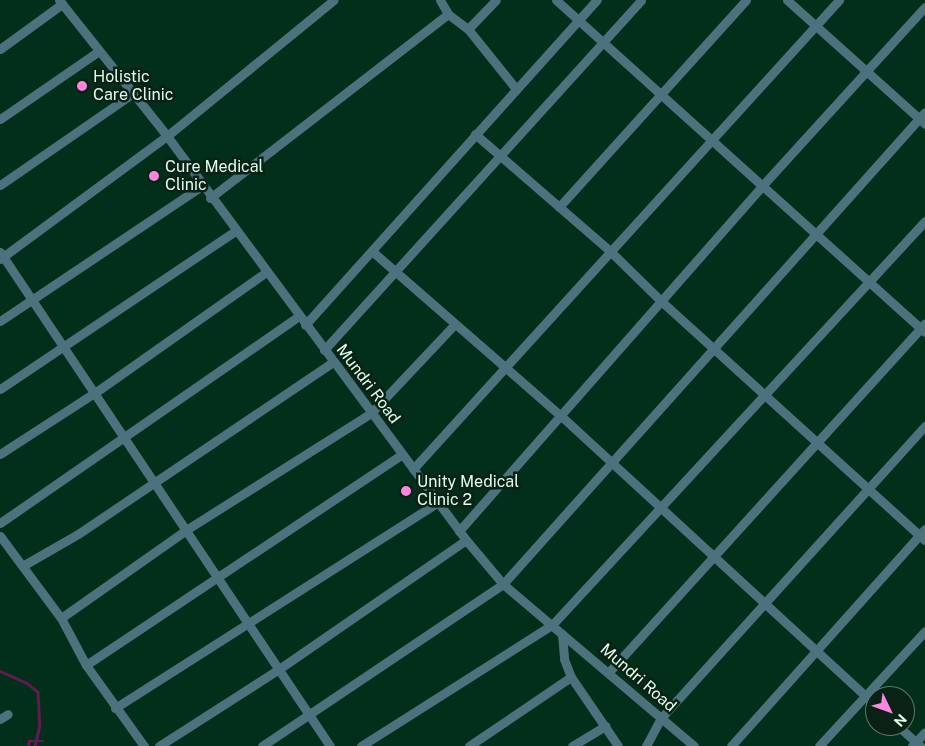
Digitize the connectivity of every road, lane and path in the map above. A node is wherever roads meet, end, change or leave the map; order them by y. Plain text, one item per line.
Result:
1 (334, 0) edge
2 (440, 0) edge
3 (496, 0) edge
4 (556, 0) edge
5 (597, 0) edge
6 (641, 0) edge
7 (746, 0) edge
8 (787, 0) edge
9 (839, 0) edge
10 (61, 2) edge
11 (925, 7) edge
12 (448, 14) junction
13 (578, 20) junction
14 (817, 26) junction
15 (468, 29) junction
16 (602, 44) junction
17 (0, 49) edge
18 (99, 51) junction
19 (866, 72) junction
20 (516, 89) junction
21 (132, 94) junction
22 (660, 96) junction
23 (923, 118) edge
24 (0, 119) edge
25 (476, 134) junction
26 (167, 136) junction
27 (711, 141) junction
28 (503, 156) junction
29 (0, 185) edge
30 (202, 186) junction
31 (762, 186) junction
32 (210, 198) junction
33 (559, 207) junction
34 (925, 221) edge
35 (235, 231) junction
36 (815, 235) junction
37 (373, 252) junction
38 (611, 252) junction
39 (1, 256) edge
40 (266, 272) junction
41 (395, 272) junction
42 (869, 281) junction
43 (34, 299) junction
44 (661, 301) junction
45 (299, 316) junction
46 (0, 321) edge
47 (455, 324) junction
48 (305, 325) junction
49 (923, 328) edge
50 (66, 347) junction
51 (714, 348) junction
52 (324, 350) junction
53 (333, 362) junction
54 (506, 368) junction
55 (0, 389) edge
56 (96, 392) junction
57 (765, 395) junction
58 (371, 413) junction
59 (560, 415) junction
60 (925, 426) edge
61 (124, 438) junction
62 (816, 442) junction
63 (0, 454) edge
64 (402, 454) junction
65 (610, 462) junction
66 (412, 469) junction
67 (155, 482) junction
68 (868, 489) junction
69 (438, 502) junction
70 (661, 509) junction
71 (0, 523) edge
72 (186, 530) junction
73 (459, 530) junction
74 (923, 535) edge
75 (0, 536) edge
76 (466, 540) junction
77 (712, 557) junction
78 (24, 565) junction
79 (216, 575) junction
80 (503, 584) junction
81 (764, 604) junction
82 (60, 618) junction
83 (247, 624) junction
84 (552, 625) junction
85 (925, 631) edge
86 (562, 634) junction
87 (814, 649) junction
88 (86, 665) junction
89 (279, 669) junction
90 (608, 672) junction
91 (571, 677) junction
92 (874, 686) edge
93 (865, 696) joint
94 (115, 708) junction
95 (310, 716) junction
96 (661, 718) junction
97 (605, 726) junction
98 (925, 732) edge
99 (916, 745) edge
100 (144, 746) edge
101 (159, 746) edge
102 (262, 746) edge
103 (330, 746) edge
104 (362, 746) edge
105 (469, 746) edge
106 (572, 746) edge
107 (618, 746) edge
108 (646, 746) edge
109 (694, 746) edge
110 (731, 746) edge
111 (819, 746) edge

1 - 26 street
2 - 12 street
3 - 15 street
4 - 13 street
5 - 13 street
6 - 16 street
7 - 22 street
8 - 14 street
9 - 14 street
10 - 17 street
10 - 18 street, Mundri Road
11 - 19 street
12 - 15 street
12 - 32 street
13 - 16 street
13 - 20 street
14 - 19 street
14 - 27 street
15 - 20 street
16 - 22 street
16 - 28 street
18 - 21 street, Mundri Road
18 - 24 street
19 - 23 street
19 - 31 street
20 - 25 street
21 - 26 street, Mundri Road
21 - 29 street
22 - 27 street
22 - 33 street
23 - 36 street
25 - 28 street
25 - 37 street
26 - 30 street, Mundri Road
26 - 39 street
27 - 31 street
27 - 38 street
28 - 33 street
28 - 41 street
30 - 32 street, Mundri Road
30 - 43 street
31 - 36 street
31 - 44 street
32 - 35 street, Mundri Road
33 - 38 street
34 - 42 street
35 - 40 street, Mundri Road
35 - 50 street
36 - 42 street
36 - 51 street
37 - 41 street
37 - 48 street
38 - 44 street
38 - 54 street
39 - 43 street
40 - 45 street, Mundri Road
40 - 56 street
41 - 47 street
41 - 52 street
42 - 49 street
42 - 57 street
43 - 46 street
43 - 50 street
44 - 51 street
44 - 59 street
45 - 48 street, Mundri Road
45 - 61 street
47 - 54 street
47 - 58 street
48 - 52 street, Mundri Road
49 - 62 street
50 - 55 street
50 - 56 street
51 - 57 street
51 - 65 street
52 - 53 street, Mundri Road
53 - 58 street, Mundri Road
53 - 67 street
54 - 59 street
54 - 66 street
56 - 61 street
56 - 63 street
57 - 62 street
57 - 70 street
58 - 64 street, Mundri Road
58 - 72 street
59 - 65 street
59 - 73 street
60 - 68 street
61 - 67 street
61 - 71 street
62 - 68 street
62 - 77 street
64 - 66 street, Mundri Road
64 - 79 street
65 - 70 street
65 - 80 street
66 - 69 street, Mundri Road
67 - 72 street
67 - 78 street
68 - 74 street
68 - 81 street
69 - 73 street, Mundri Road
69 - 83 street
70 - 77 street
70 - 84 street
72 - 79 street
72 - 82 street
73 - 76 street, Mundri Road
74 - 87 street
75 - 78 street
76 - 80 street, Mundri Road
76 - 89 street
77 - 81 street
77 - 90 street
78 - 82 street
79 - 83 street
79 - 88 street
80 - 84 street, Mundri Road
80 - 95 street
81 - 87 street
81 - 96 street
82 - 88 street
83 - 89 street
83 - 94 street
84 - 86 street, Mundri Road
84 - 104 street
85 - 92 street
86 - 90 street, Mundri Road
86 - 91 street
87 - 93 street
87 - 110 street
88 - 94 street
89 - 95 street
89 - 101 street
90 - 96 street, Mundri Road
91 - 97 street
91 - 105 street
93 - 111 street
94 - 100 street
95 - 102 street
95 - 103 street
96 - 108 street
96 - 109 street, Mundri Road
97 - 106 street
97 - 107 street
98 - 99 street

